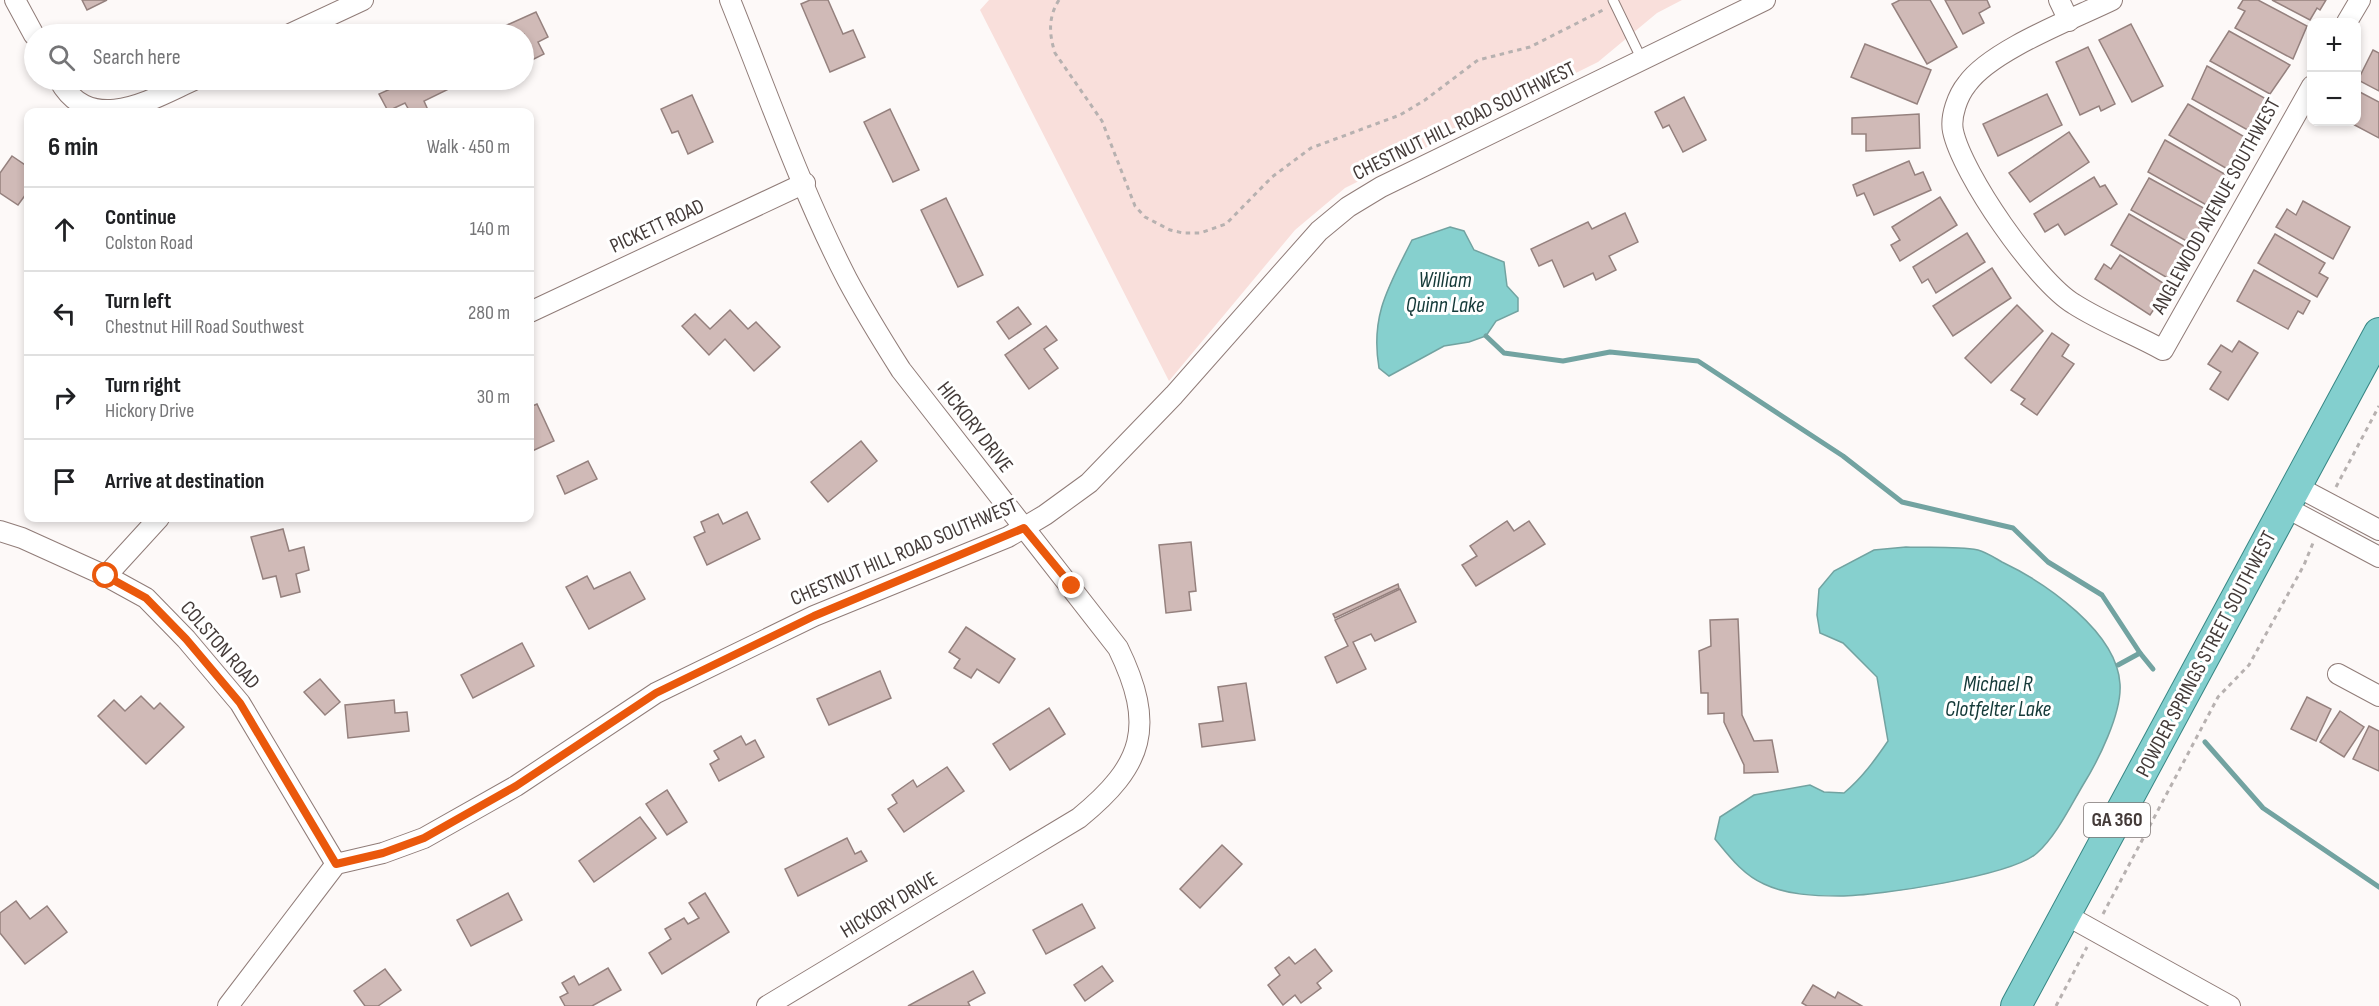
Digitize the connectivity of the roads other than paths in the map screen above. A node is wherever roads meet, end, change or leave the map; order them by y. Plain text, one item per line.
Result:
1 (15, 0) edge
2 (363, 0) edge
3 (730, 0) edge
4 (1613, 0) edge
5 (1765, 0) edge
6 (2059, 0) edge
7 (2112, 0) edge
8 (2360, 0) edge
9 (2085, 6) edge
10 (2349, 18) edge
11 (2069, 21) junction
12 (28, 24) edge
13 (311, 24) edge
14 (1642, 60) junction
15 (69, 90) edge
16 (173, 90) edge
17 (2307, 95) edge
18 (94, 108) edge
19 (135, 108) edge
20 (805, 183) junction
21 (534, 310) edge
22 (2379, 333) edge
23 (2291, 497) junction
24 (155, 522) edge
25 (1024, 528) junction
26 (2379, 530) edge
27 (0, 531) edge
28 (2379, 557) edge
29 (106, 576) junction
30 (2338, 674) dead end
31 (2379, 696) edge
32 (336, 864) junction
33 (2066, 915) junction
34 (2217, 1003) edge
35 (228, 1006) edge
36 (767, 1006) edge
37 (2016, 1006) edge

1 - 12 street
2 - 13 street
3 - 20 street, HICKORY DRIVE
4 - 14 lane
5 - 14 street, CHESTNUT HILL ROAD SOUTHWEST
6 - 11 street
7 - 9 street
8 - 10 street
9 - 11 street
11 - 17 street, ANGLEWOOD AVENUE SOUTHWEST
14 - 25 street, CHESTNUT HILL ROAD SOUTHWEST
15 - 18 street
16 - 19 street
20 - 21 street, PICKETT ROAD
20 - 25 street, HICKORY DRIVE
22 - 23 main road, POWDER SPRINGS STREET SOUTHWEST / GA 360
23 - 26 street
23 - 28 street
23 - 33 main road, POWDER SPRINGS STREET SOUTHWEST / GA 360
24 - 29 street
25 - 32 street, CHESTNUT HILL ROAD SOUTHWEST
25 - 36 street, HICKORY DRIVE
27 - 29 street, COLSTON ROAD
29 - 32 street, COLSTON ROAD
30 - 31 street
32 - 35 street
33 - 34 street
33 - 37 main road, POWDER SPRINGS STREET SOUTHWEST / GA 360

